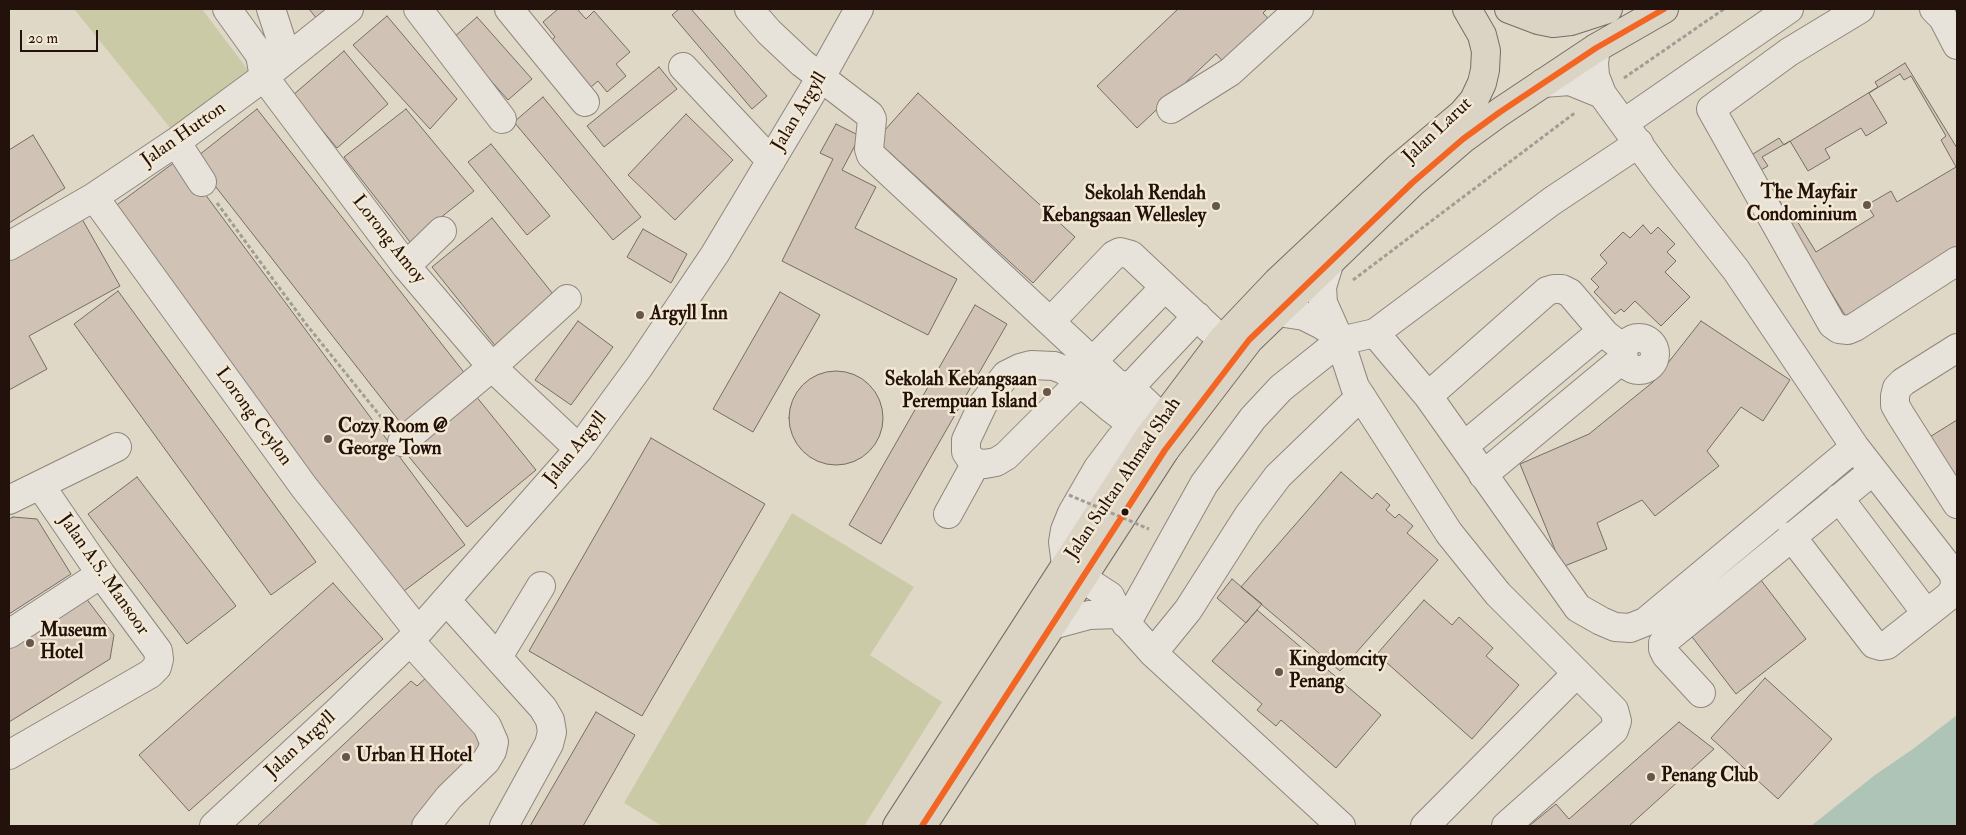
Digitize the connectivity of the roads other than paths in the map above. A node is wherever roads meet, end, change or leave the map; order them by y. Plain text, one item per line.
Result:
1 (227, 9) edge
2 (271, 9) edge
3 (349, 9) edge
4 (418, 9) edge
5 (509, 9) edge
6 (749, 9) edge
7 (859, 9) edge
8 (1300, 9) edge
9 (1467, 9) edge
10 (1509, 9) edge
11 (1608, 9) edge
12 (1664, 9) edge
13 (1789, 9) edge
14 (1860, 9) edge
15 (1934, 9) edge
16 (1957, 45) edge
17 (1596, 48) junction
18 (286, 58) junction
19 (683, 67) dead end
20 (264, 77) junction
21 (821, 77) junction
22 (1687, 79) junction
23 (1543, 83) junction
24 (1602, 94) junction
25 (585, 102) dead end
26 (1171, 109) dead end
27 (1711, 109) junction
28 (502, 119) dead end
29 (1631, 133) junction
30 (176, 142) junction
31 (771, 161) junction
32 (1397, 169) joint
33 (202, 182) road end
34 (94, 198) junction
35 (442, 231) dead end
36 (9, 246) edge
37 (1330, 261) junction
38 (1957, 261) edge
39 (406, 266) junction
40 (1165, 288) junction
41 (567, 299) dead end
42 (1278, 312) junction
43 (1197, 316) junction
44 (1051, 321) junction
45 (1602, 331) junction
46 (1375, 333) junction
47 (1338, 338) junction
48 (1222, 340) junction
49 (1957, 348) edge
50 (492, 367) junction
51 (1087, 372) junction
52 (1128, 386) junction
53 (1361, 396) junction
54 (1428, 396) junction
55 (1152, 433) junction
56 (402, 442) road end
57 (1464, 446) junction
58 (117, 447) dead end
59 (1855, 447) junction
60 (579, 449) junction
61 (976, 463) junction
62 (1873, 471) junction
63 (1484, 474) junction
64 (40, 485) junction
65 (1839, 498) junction
66 (9, 500) edge
67 (1957, 504) edge
68 (948, 514) dead end
69 (1791, 536) junction
70 (1074, 572) junction
71 (101, 574) junction
72 (541, 586) dead end
73 (446, 600) junction
74 (1926, 613) junction
75 (1122, 619) junction
76 (1052, 625) junction
77 (9, 634) edge
78 (414, 636) junction
79 (1153, 653) junction
80 (498, 657) junction
81 (1577, 672) junction
82 (1701, 693) dead end
83 (9, 756) edge
84 (214, 826) edge
85 (426, 826) edge
86 (504, 826) edge
87 (897, 826) edge
88 (922, 826) edge
89 (1341, 826) edge
90 (1425, 826) edge
91 (1506, 826) edge

1 - 20 street, Lorong Amoy
2 - 18 street
3 - 18 street, Jalan Hutton
4 - 28 street
5 - 25 street
6 - 21 street
7 - 21 street, Jalan Argyll
8 - 26 street
9 - 32 main road, Jalan Larut
10 - 11 main road
12 - 17 main road, Jalan Sultan Ahmad Shah
13 - 22 street
14 - 27 street
15 - 16 street
17 - 23 main road, Jalan Sultan Ahmad Shah
17 - 24 street
18 - 20 street, Jalan Hutton
19 - 31 street
20 - 30 street, Jalan Hutton
20 - 39 street, Lorong Amoy
21 - 31 street, Jalan Argyll
21 - 44 street
22 - 27 street
22 - 29 street
23 - 24 street
23 - 37 main road, Jalan Sultan Ahmad Shah
24 - 29 street
27 - 38 street
29 - 46 street
29 - 59 street
30 - 33 street
30 - 34 street, Jalan Hutton
31 - 60 street, Jalan Argyll
32 - 48 main road, Jalan Sultan Ahmad Shah
34 - 36 street, Jalan Hutton
34 - 78 street, Lorong Ceylon
35 - 39 street
37 - 42 main road, Jalan Sultan Ahmad Shah
37 - 47 street
39 - 50 street, Lorong Amoy
40 - 43 street
40 - 44 street
40 - 51 street
41 - 50 street
42 - 47 street
42 - 55 main road, Jalan Sultan Ahmad Shah
43 - 48 street
43 - 52 street
44 - 51 street
45 - 54 street
45 - 57 street
45 - 63 street
46 - 47 street
46 - 54 street
47 - 53 street
47 - 75 street
48 - 55 main road, Jalan Sultan Ahmad Shah
49 - 67 street
50 - 56 street
50 - 60 street, Lorong Amoy
51 - 52 street
51 - 55 street
51 - 61 street
51 - 61 street
52 - 55 street
53 - 79 street
53 - 81 street
54 - 57 street
55 - 70 main road, Jalan Sultan Ahmad Shah
55 - 70 street
57 - 63 street
58 - 64 street
59 - 62 street
59 - 63 street
60 - 73 street, Jalan Argyll
61 - 68 street
62 - 65 street
62 - 74 street
64 - 66 street
64 - 71 street, Jalan A.S. Mansoor
65 - 69 street
65 - 74 street
69 - 74 street
69 - 82 street
70 - 75 street
70 - 76 main road, Jalan Sultan Ahmad Shah
70 - 87 main road, Jalan Sultan Ahmad Shah
71 - 77 street
71 - 83 street, Jalan A.S. Mansoor
72 - 80 street
73 - 78 street, Jalan Argyll
73 - 80 street
75 - 76 street
75 - 79 street
76 - 88 main road, Jalan Sultan Ahmad Shah
78 - 84 street, Jalan Argyll
78 - 85 street, Lorong Ceylon
79 - 89 street
80 - 86 street
81 - 90 street
81 - 91 street

